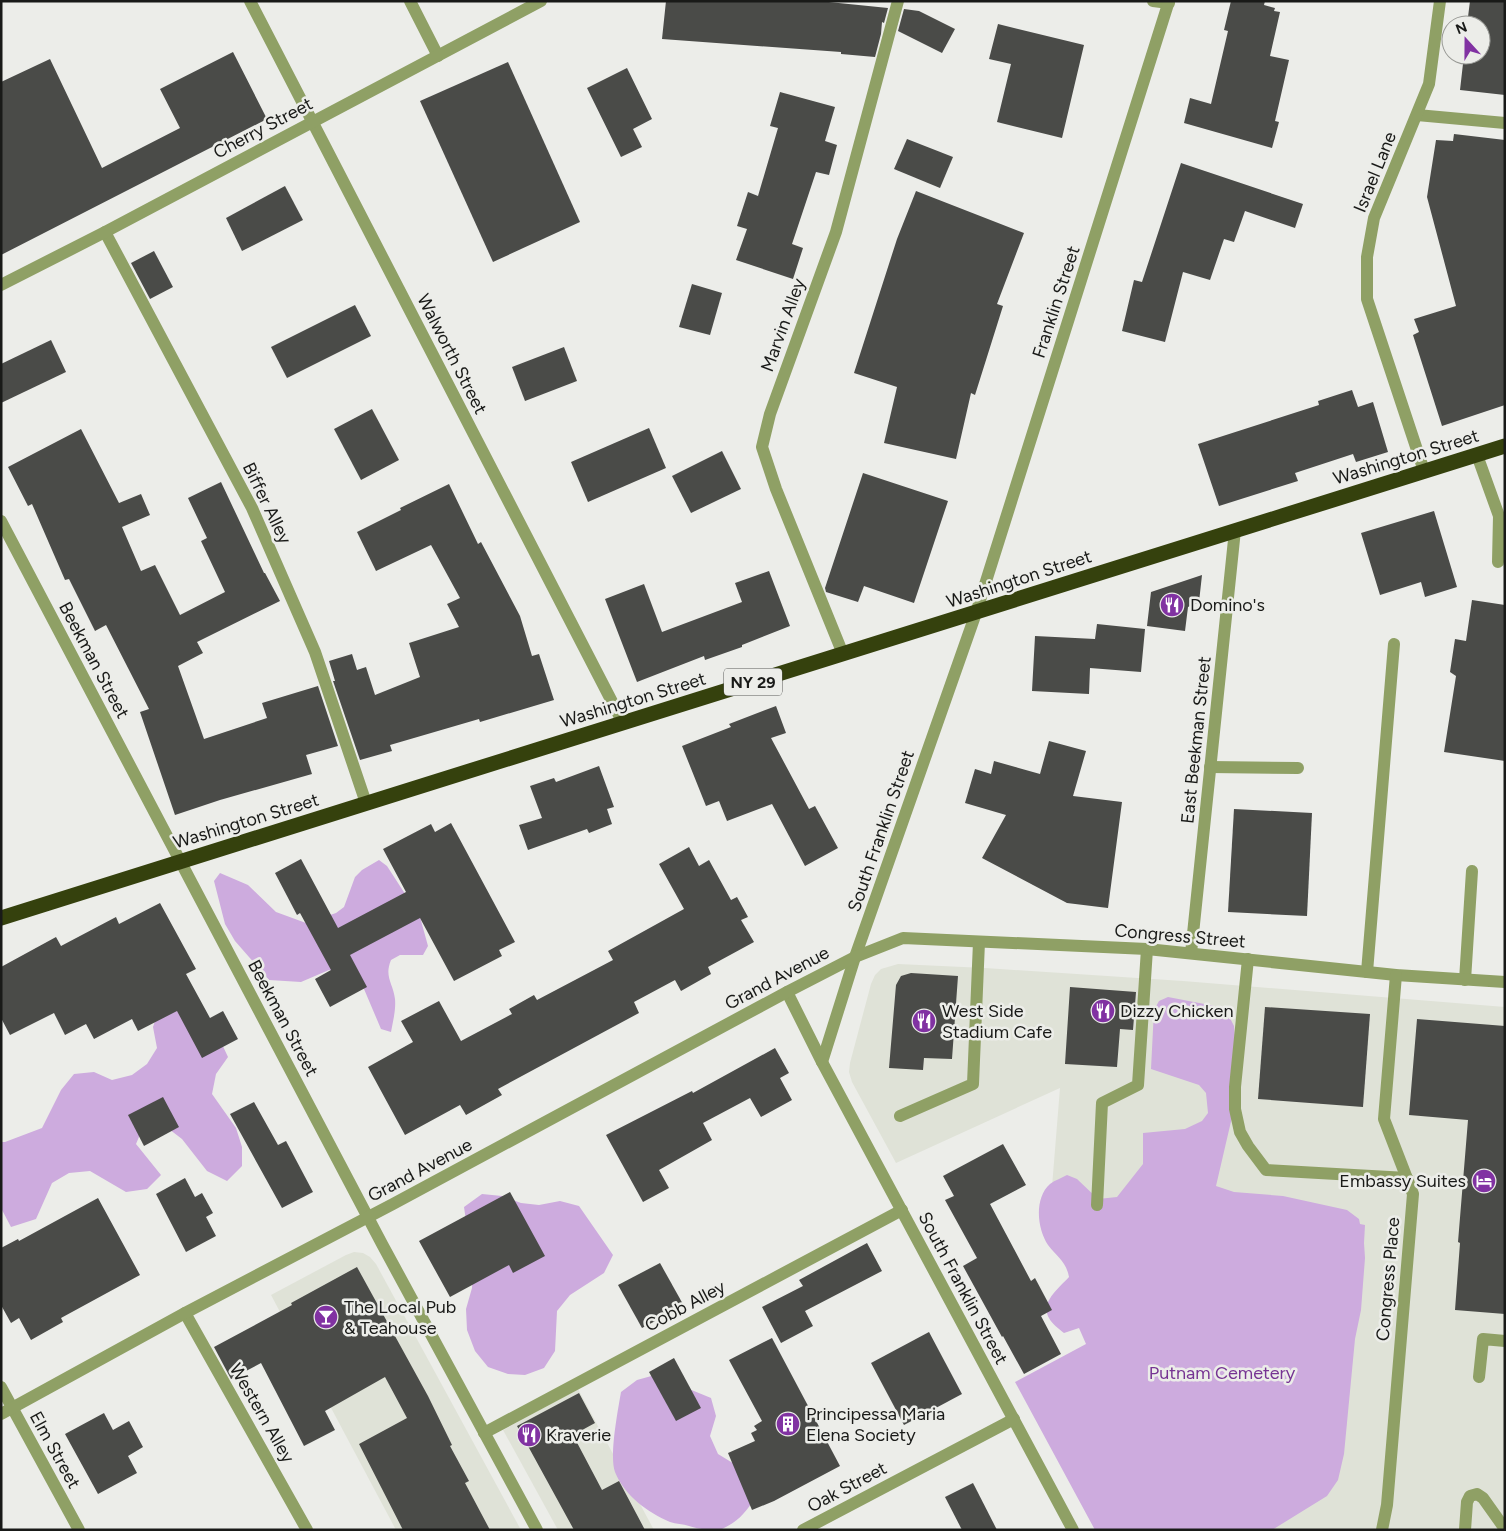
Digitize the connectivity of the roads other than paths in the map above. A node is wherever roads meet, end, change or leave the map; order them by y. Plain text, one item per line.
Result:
1 (250, 1) edge
2 (410, 1) edge
3 (541, 1) edge
4 (898, 1) edge
5 (1153, 1) edge
6 (1440, 1) edge
7 (1169, 2) edge
8 (438, 56) junction
9 (1418, 115) junction
10 (312, 122) junction
11 (1505, 123) edge
12 (104, 232) junction
13 (1, 285) edge
14 (1505, 446) edge
15 (1477, 455) junction
16 (1424, 471) junction
17 (1, 521) edge
18 (1235, 530) junction
19 (1498, 562) dead end
20 (976, 613) junction
21 (1394, 644) dead end
22 (844, 654) junction
23 (623, 723) junction
24 (1210, 767) junction
25 (1298, 768) dead end
26 (366, 803) junction
27 (181, 861) junction
28 (1472, 871) dead end
29 (1, 918) edge
30 (978, 942) junction
31 (1147, 949) junction
32 (1191, 953) junction
33 (855, 957) junction
34 (1248, 959) junction
35 (1367, 972) junction
36 (1396, 975) junction
37 (1466, 980) junction
38 (1505, 982) edge
39 (787, 992) junction
40 (822, 1062) junction
41 (900, 1116) dead end
42 (1407, 1178) junction
43 (1098, 1205) dead end
44 (902, 1210) junction
45 (368, 1218) junction
46 (186, 1313) junction
47 (1505, 1341) edge
48 (1479, 1377) dead end
49 (1, 1387) edge
50 (7, 1411) edge
51 (1014, 1419) junction
52 (484, 1434) junction
53 (1505, 1529) edge
54 (79, 1530) edge
55 (307, 1530) edge
56 (537, 1530) edge
57 (803, 1530) edge
58 (1073, 1530) edge
59 (1382, 1530) edge
60 (1465, 1530) edge

1 - 10 street, Walworth Street
2 - 8 street
3 - 8 street, Cherry Street
4 - 22 street, Marvin Alley
5 - 7 street
6 - 9 street, Israel Lane
7 - 20 street, Franklin Street
8 - 10 street, Cherry Street
9 - 11 street
9 - 16 street, Israel Lane
10 - 12 street, Cherry Street
10 - 23 street, Walworth Street
12 - 13 street, Cherry Street
12 - 26 street, Biffer Alley
14 - 15 highway, Washington Street / NY 29
15 - 16 highway, Washington Street / NY 29
15 - 19 street
16 - 18 highway, Washington Street / NY 29
17 - 27 street, Beekman Street
18 - 20 highway, Washington Street / NY 29
18 - 24 street, East Beekman Street
20 - 22 highway, Washington Street / NY 29
20 - 33 street, South Franklin Street
21 - 35 street
22 - 23 highway, Washington Street / NY 29
23 - 26 highway, Washington Street / NY 29
24 - 25 street
24 - 32 street, East Beekman Street
26 - 27 highway, Washington Street / NY 29
27 - 29 highway, Washington Street / NY 29
27 - 45 street, Beekman Street
28 - 37 street
30 - 31 street, Congress Street
30 - 33 street, Congress Street
30 - 41 street
31 - 32 street, Congress Street
31 - 43 street
32 - 34 street, Congress Street
33 - 39 street, Grand Avenue
33 - 40 street, South Franklin Street
34 - 35 street, Congress Street
34 - 42 street
35 - 36 street, Congress Street
36 - 37 street, Congress Street
36 - 42 street, Congress Place
37 - 38 street, Congress Street
39 - 40 street, South Franklin Street
39 - 45 street, Grand Avenue
40 - 44 street, South Franklin Street
42 - 59 street, Congress Place
44 - 51 street, South Franklin Street
44 - 52 street, Cobb Alley
45 - 46 street, Grand Avenue
45 - 52 street, Beekman Street
46 - 50 street, Grand Avenue
46 - 55 street, Western Alley
47 - 48 street
49 - 50 street, Elm Street
50 - 54 street, Elm Street
51 - 57 street, Oak Street
51 - 58 street, South Franklin Street
52 - 56 street, Beekman Street
53 - 60 street

